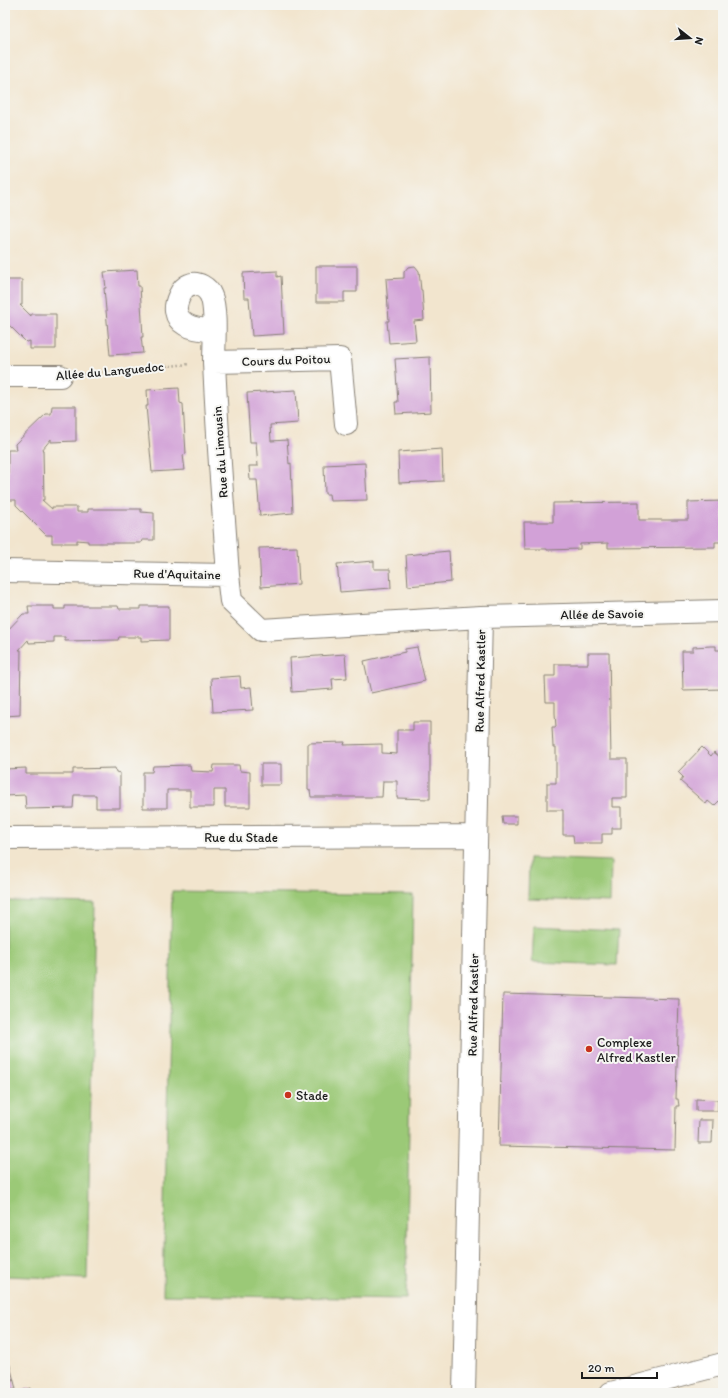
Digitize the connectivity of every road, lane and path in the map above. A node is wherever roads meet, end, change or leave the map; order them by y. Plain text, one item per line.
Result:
1 (214, 330) dead end
2 (214, 362) junction
3 (5, 376) edge
4 (60, 376) joint
5 (346, 424) dead end
6 (5, 572) edge
7 (228, 575) junction
8 (723, 611) edge
9 (481, 617) junction
10 (476, 836) junction
11 (5, 838) edge
12 (723, 1364) edge
13 (464, 1393) edge
14 (611, 1393) edge

1 - 2 street, Rue du Limousin
2 - 4 path, Allée du Languedoc
2 - 5 street, Cours du Poitou
2 - 7 street, Rue du Limousin
3 - 4 street, Allée du Languedoc
6 - 7 street, Rue d'Aquitaine
7 - 9 street, Rue d'Aquitaine
8 - 9 street, Allée de Savoie
9 - 10 street, Rue Alfred Kastler
10 - 11 street, Rue du Stade
10 - 13 street, Rue Alfred Kastler
12 - 14 street

